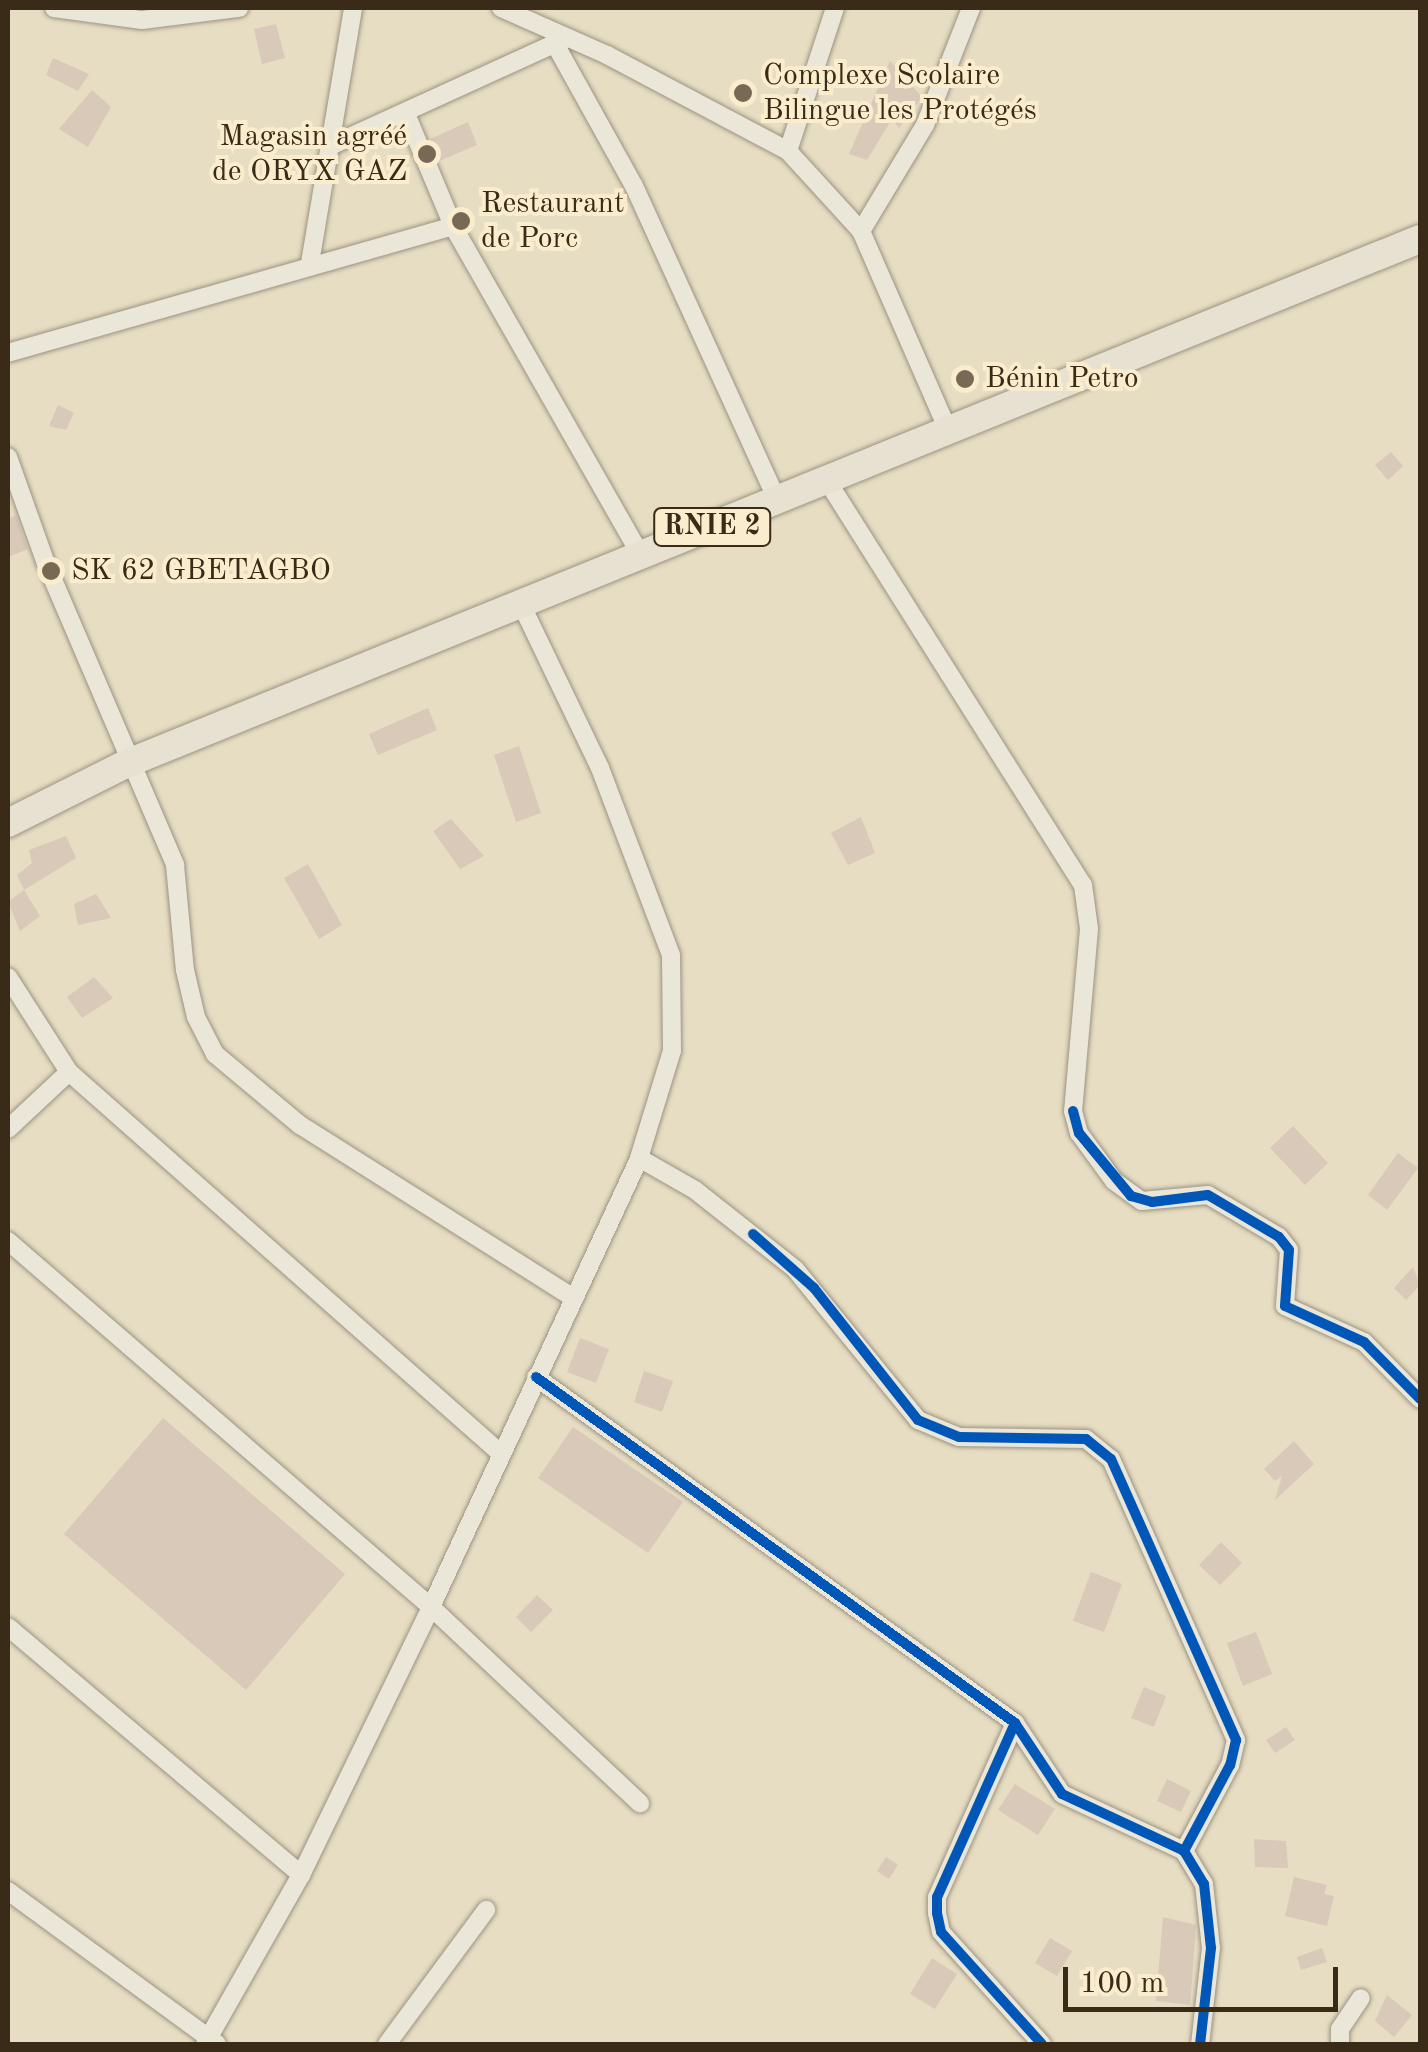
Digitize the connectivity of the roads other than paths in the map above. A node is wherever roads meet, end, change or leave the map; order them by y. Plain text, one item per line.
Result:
1 (54, 8) edge
2 (228, 8) edge
3 (353, 8) edge
4 (502, 8) edge
5 (835, 8) edge
6 (971, 8) edge
7 (562, 40) junction
8 (406, 114) junction
9 (330, 146) junction
10 (788, 150) junction
11 (453, 226) junction
12 (861, 230) junction
13 (1420, 239) edge
14 (310, 263) junction
15 (8, 353) edge
16 (948, 430) junction
17 (8, 456) edge
18 (826, 479) junction
19 (777, 500) junction
20 (642, 556) junction
21 (522, 606) junction
22 (128, 762) junction
23 (8, 823) edge
24 (8, 977) edge
25 (69, 1072) junction
26 (8, 1129) edge
27 (638, 1158) junction
28 (8, 1242) edge
29 (572, 1297) junction
30 (536, 1377) junction
31 (1420, 1399) edge
32 (498, 1451) junction
33 (431, 1606) junction
34 (8, 1627) edge
35 (1015, 1723) junction
36 (640, 1803) dead end
37 (1184, 1851) junction
38 (301, 1875) junction
39 (8, 1891) edge
40 (486, 1910) dead end
41 (1362, 1998) dead end
42 (210, 2042) edge
43 (387, 2044) edge
44 (1042, 2044) edge
45 (1200, 2044) edge
46 (1340, 2044) edge

1 - 2 street
3 - 9 street
4 - 7 street
5 - 10 street
6 - 12 street
7 - 8 street
7 - 10 street
7 - 19 street
8 - 9 street
8 - 11 street
9 - 14 street
10 - 12 street
11 - 14 street
11 - 20 street
12 - 16 street
13 - 16 highway, RNIE 2 / RNIE 2
14 - 15 street
16 - 18 highway, RNIE 2 / RNIE 2
17 - 22 street
18 - 19 highway, RNIE 2 / RNIE 2
18 - 31 street
19 - 20 highway, RNIE 2 / RNIE 2
20 - 21 highway, RNIE 2 / RNIE 2
21 - 22 highway, RNIE 2 / RNIE 2
21 - 27 street
22 - 23 highway, RNIE 2 / RNIE 2
22 - 29 street
24 - 25 street
25 - 26 street
25 - 32 street
27 - 29 street
27 - 37 street
28 - 33 street
29 - 30 street
30 - 32 street
30 - 35 street
32 - 33 street
33 - 36 street
33 - 38 street
34 - 38 street
35 - 37 street
35 - 44 street
37 - 45 street
38 - 42 street
39 - 42 street
40 - 43 street
41 - 46 street

